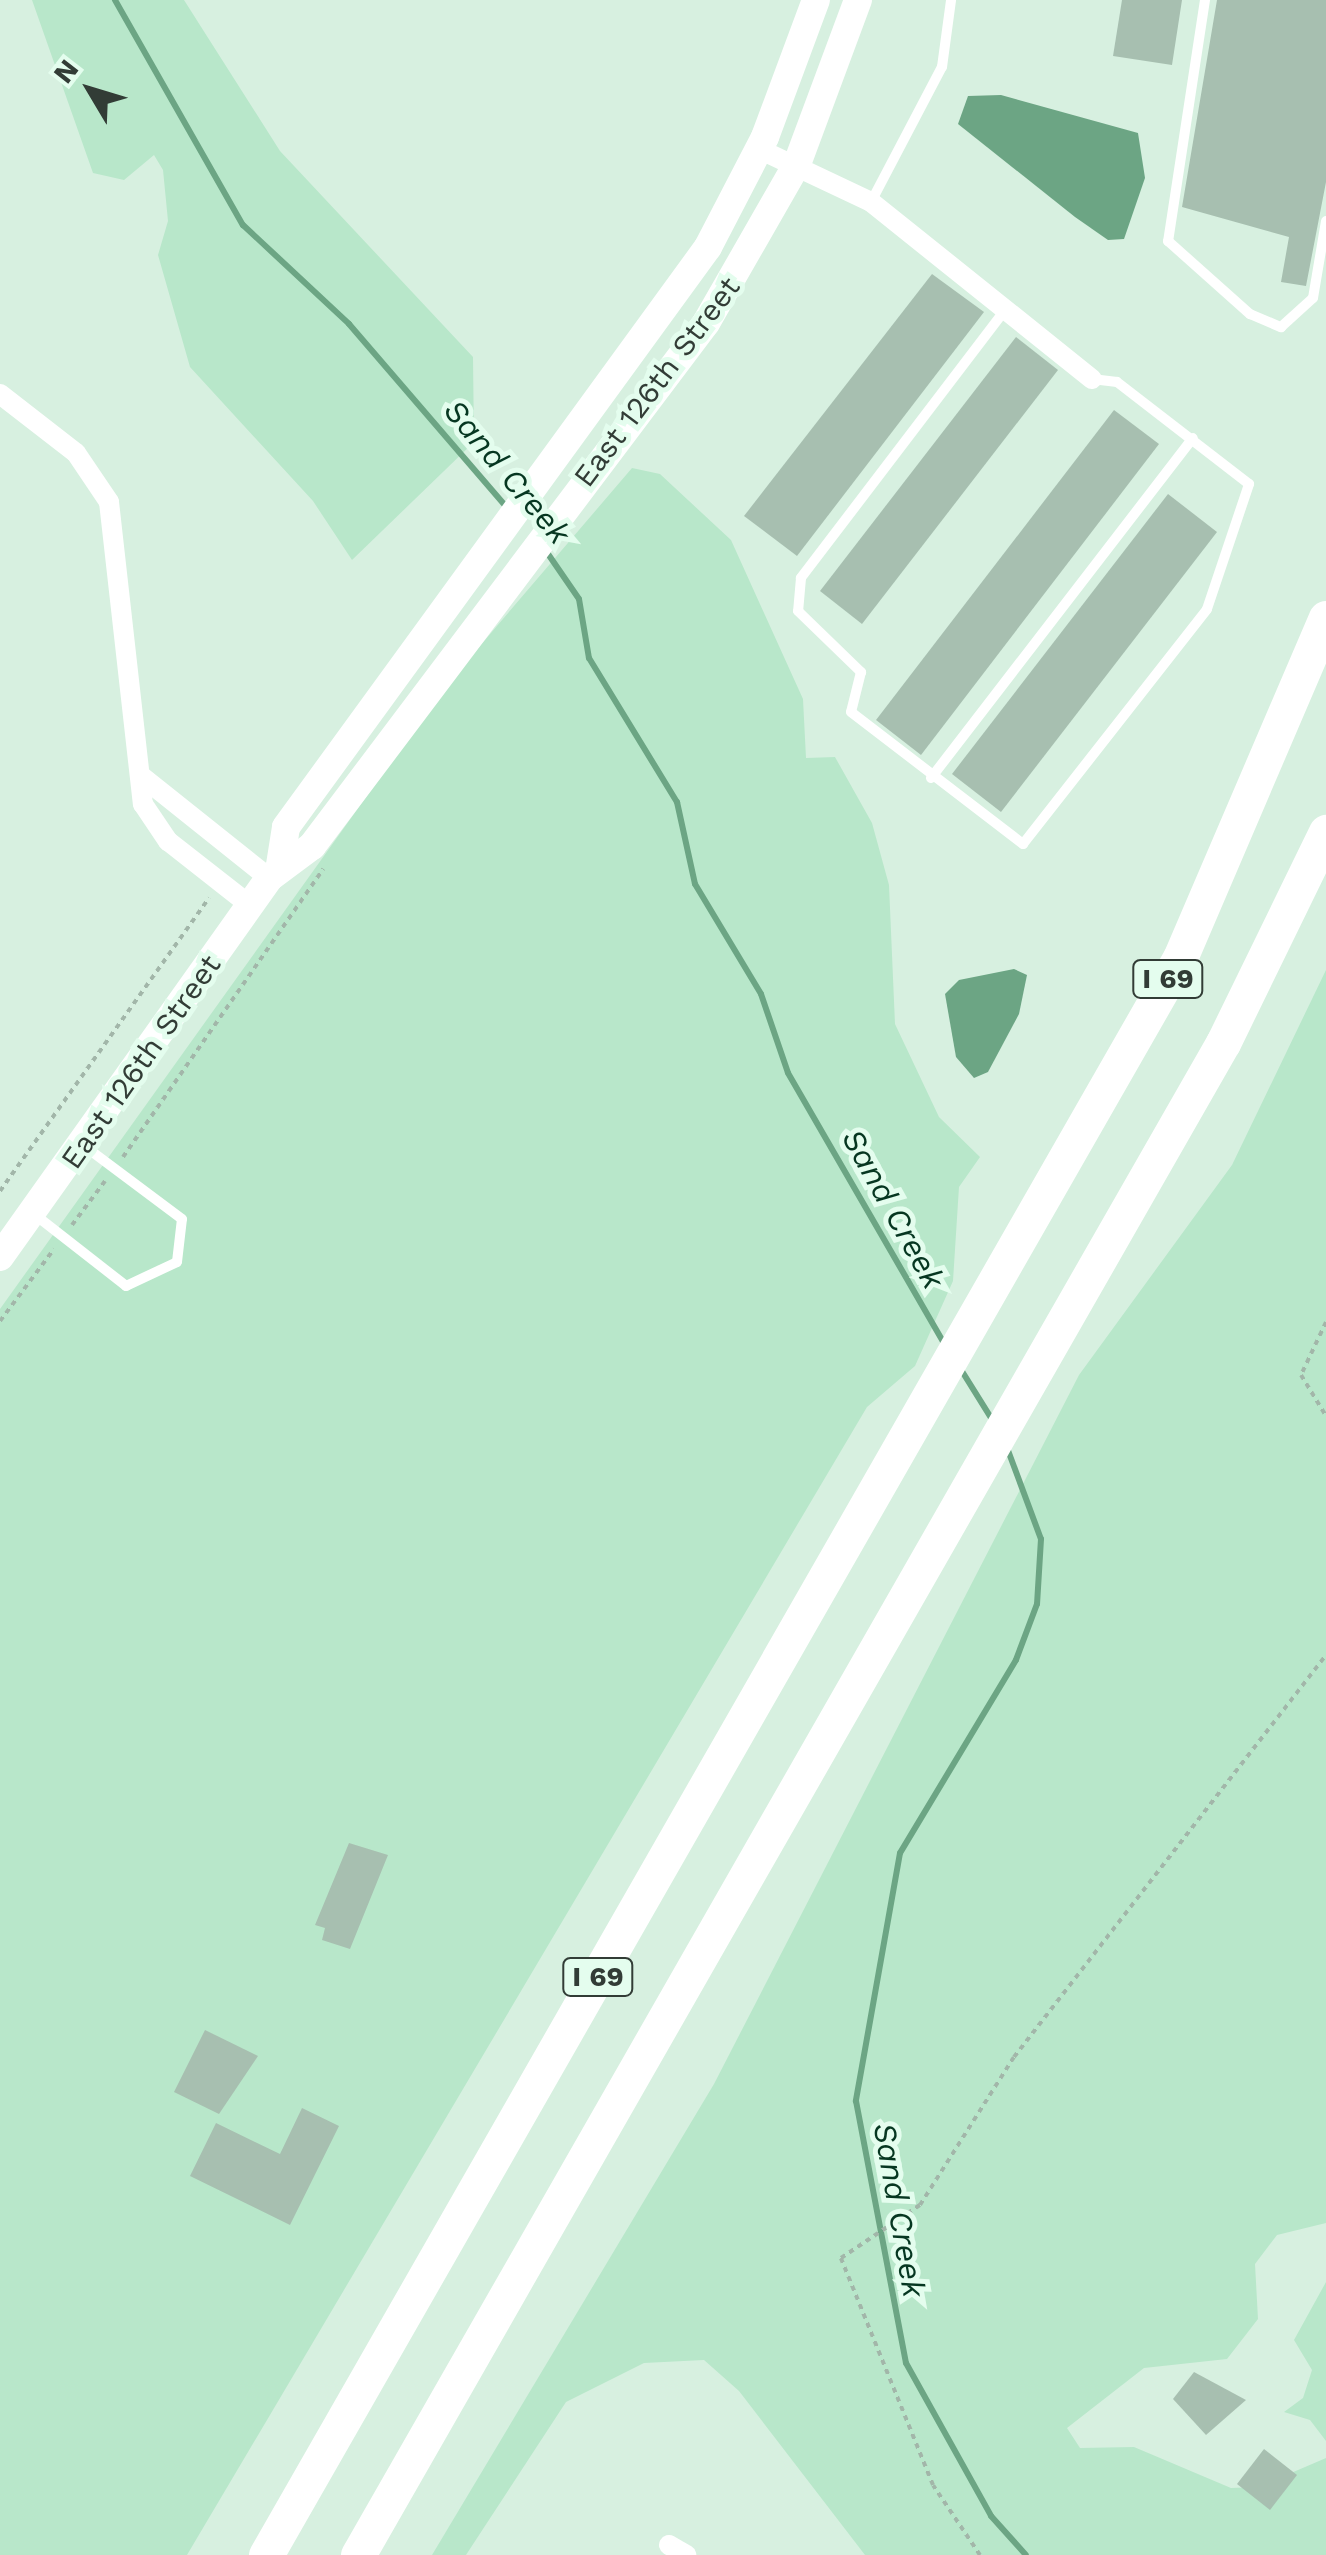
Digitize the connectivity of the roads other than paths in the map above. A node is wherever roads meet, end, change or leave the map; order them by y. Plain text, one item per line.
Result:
1 (816, 0) edge
2 (858, 0) edge
3 (950, 0) edge
4 (1205, 0) edge
5 (760, 149) junction
6 (797, 164) junction
7 (872, 202) junction
8 (1326, 221) edge
9 (1006, 309) junction
10 (1092, 379) joint
11 (0, 394) edge
12 (1193, 438) junction
13 (1326, 618) edge
14 (140, 775) junction
15 (931, 778) junction
16 (1326, 832) edge
17 (275, 871) junction
18 (250, 906) junction
19 (84, 1146) junction
20 (33, 1213) junction
21 (0, 1258) edge
22 (266, 2555) edge
23 (358, 2555) edge

1 - 5 main road, East 126th Street
2 - 6 main road, East 126th Street
3 - 7 lane
4 - 8 lane
5 - 6 street
5 - 17 main road, East 126th Street
6 - 7 street
6 - 17 main road, East 126th Street
7 - 9 street
9 - 10 street
9 - 15 lane
10 - 12 lane
11 - 14 street
12 - 15 lane
12 - 15 lane
13 - 22 highway, I 69
14 - 17 street
14 - 18 street
16 - 23 highway, I 69
17 - 18 main road, East 126th Street
18 - 19 main road, East 126th Street
19 - 20 main road, East 126th Street
19 - 20 lane
20 - 21 main road, East 126th Street

